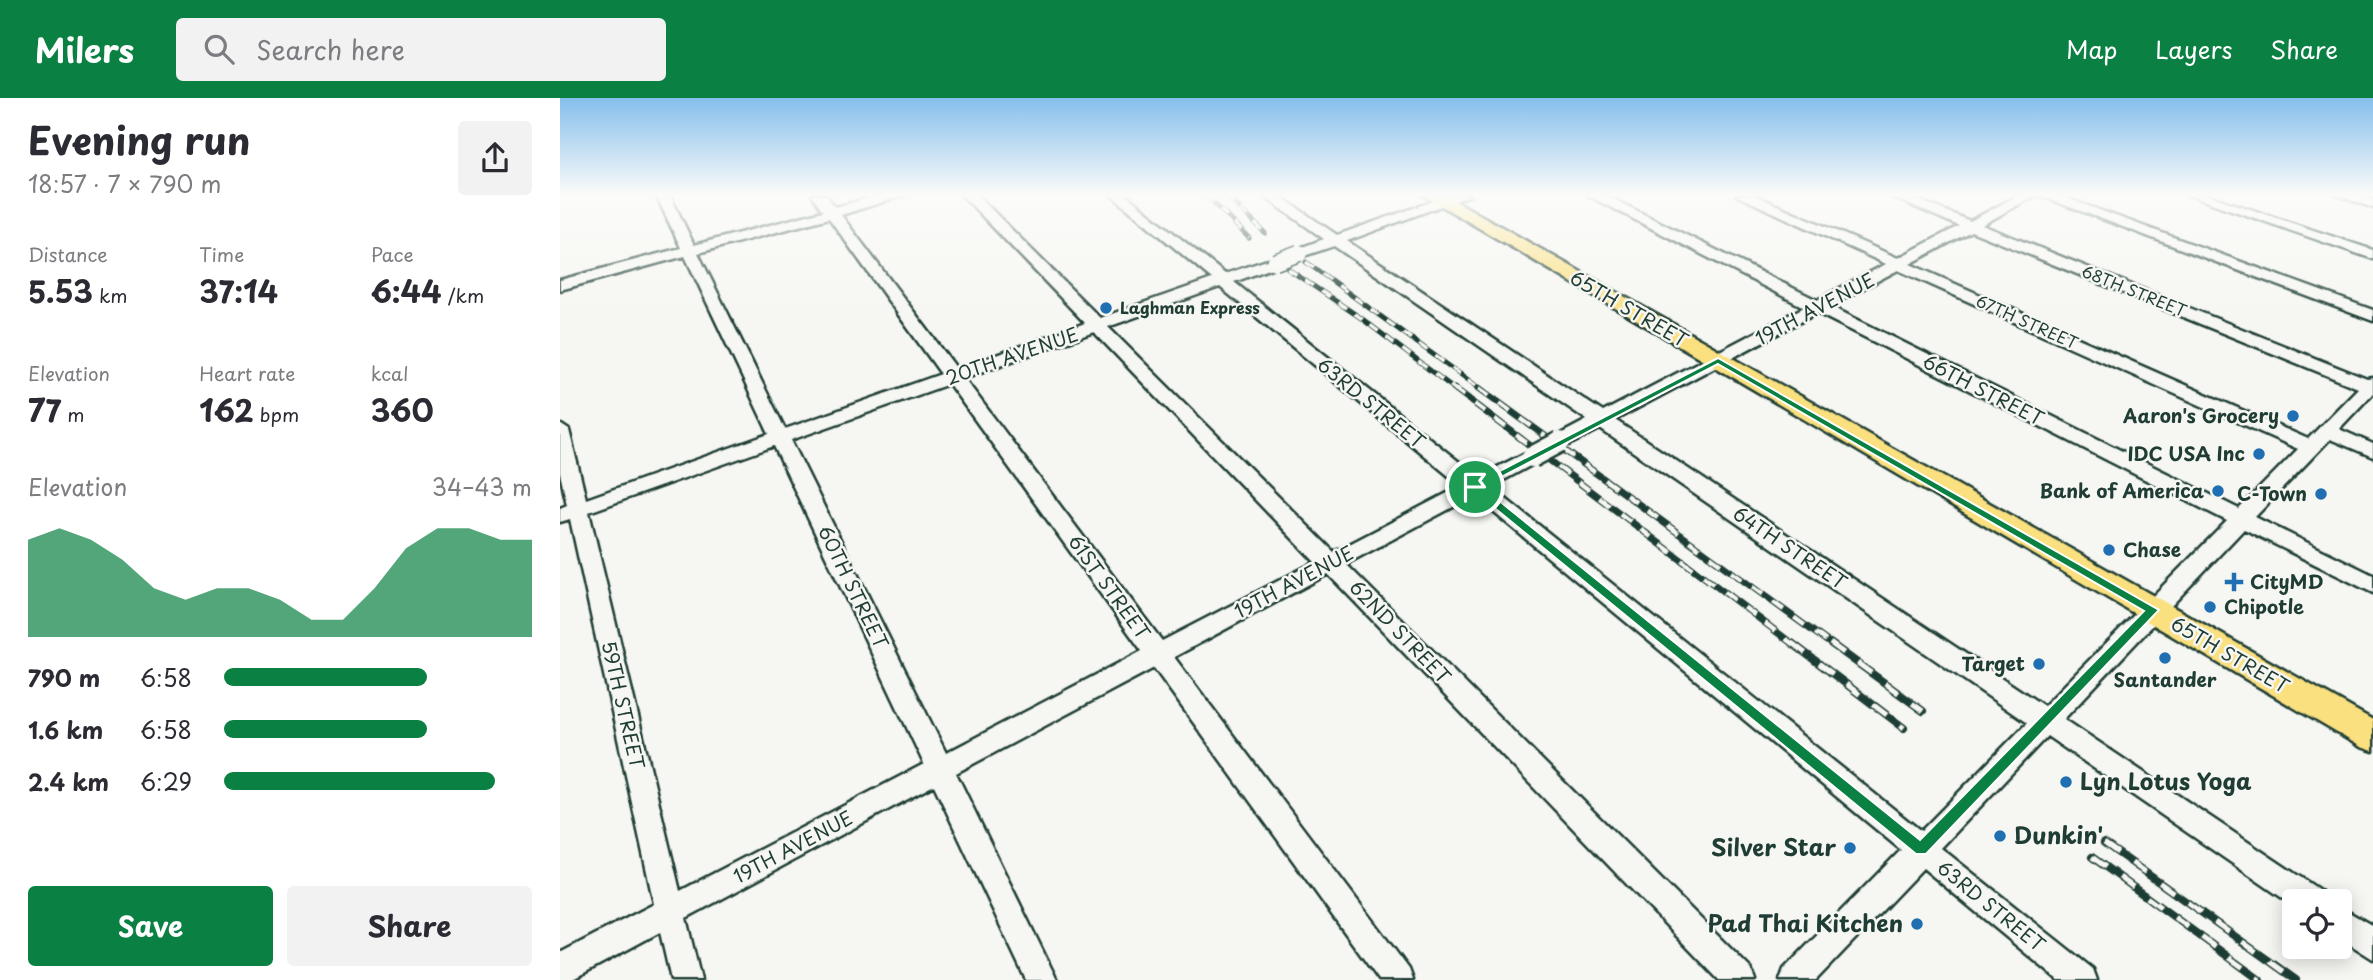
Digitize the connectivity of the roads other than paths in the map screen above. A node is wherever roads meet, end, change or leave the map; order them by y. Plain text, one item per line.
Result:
1 (683, 236) edge
2 (745, 236) edge
3 (849, 236) edge
4 (1009, 236) edge
5 (1168, 236) edge
6 (1330, 236) edge
7 (1346, 236) edge
8 (1511, 236) edge
9 (1676, 236) edge
10 (1834, 236) edge
11 (1951, 236) edge
12 (1996, 236) edge
13 (2157, 236) edge
14 (2317, 236) edge
15 (1336, 240) junction
16 (690, 251) junction
17 (2373, 255) edge
18 (1898, 265) junction
19 (1222, 281) junction
20 (560, 285) edge
21 (1817, 307) junction
22 (2373, 316) edge
23 (1097, 326) junction
24 (1718, 361) junction
25 (953, 376) junction
26 (2372, 386) edge
27 (1601, 420) junction
28 (560, 430) edge
29 (2327, 432) junction
30 (780, 437) junction
31 (2311, 448) junction
32 (2373, 451) edge
33 (1475, 487) junction
34 (569, 512) edge
35 (2240, 519) junction
36 (1332, 562) junction
37 (2373, 585) edge
38 (2152, 610) junction
39 (1158, 654) junction
40 (2045, 721) junction
41 (2373, 737) edge
42 (940, 769) junction
43 (1921, 849) junction
44 (2293, 889) edge
45 (671, 911) junction
46 (2352, 929) edge
47 (2373, 944) edge
48 (560, 969) edge
49 (686, 980) edge
50 (1042, 980) edge
51 (1398, 980) edge
52 (1740, 980) edge
53 (1795, 980) edge
54 (2082, 980) edge

1 - 16 street, 60TH STREET
2 - 16 street
3 - 25 street, 61ST STREET
4 - 23 street, 62ND STREET
5 - 19 street, 63RD STREET
6 - 15 street, 64TH STREET
7 - 15 street, 20TH AVENUE
8 - 24 main road, 65TH STREET
9 - 21 street, 66TH STREET
10 - 18 street, 67TH STREET
11 - 18 street, 19TH AVENUE
12 - 26 street, 68TH STREET
13 - 22 street
14 - 17 street
15 - 19 street, 20TH AVENUE, bridge
15 - 27 street, 64TH STREET
16 - 20 street
16 - 30 street, 60TH STREET
18 - 21 street, 19TH AVENUE
18 - 31 street, 67TH STREET
19 - 23 street, 20TH AVENUE
19 - 33 street, 63RD STREET
21 - 24 street, 19TH AVENUE
21 - 35 street, 66TH STREET
23 - 25 street, 20TH AVENUE
23 - 36 street, 62ND STREET
24 - 27 street, 19TH AVENUE
24 - 38 main road, 65TH STREET
25 - 30 street, 20TH AVENUE
25 - 39 street, 61ST STREET
26 - 29 street
27 - 33 street, 19TH AVENUE, bridge
27 - 40 street, 64TH STREET
28 - 34 street, 59TH STREET
29 - 31 street
29 - 32 street
30 - 34 street, 20TH AVENUE
30 - 42 street, 60TH STREET
31 - 35 street
33 - 36 street, 19TH AVENUE
33 - 43 street, 63RD STREET
34 - 45 street, 59TH STREET
35 - 37 street, 66TH STREET
35 - 38 street
36 - 39 street, 19TH AVENUE
36 - 52 street, 62ND STREET
38 - 40 street
38 - 41 main road, 65TH STREET
39 - 42 street, 19TH AVENUE
39 - 51 street, 61ST STREET
40 - 43 street
40 - 44 street, 64TH STREET
42 - 45 street, 19TH AVENUE
42 - 50 street, 60TH STREET
43 - 53 street
43 - 54 street, 63RD STREET
45 - 48 street, 19TH AVENUE
45 - 49 street, 59TH STREET
46 - 47 street

